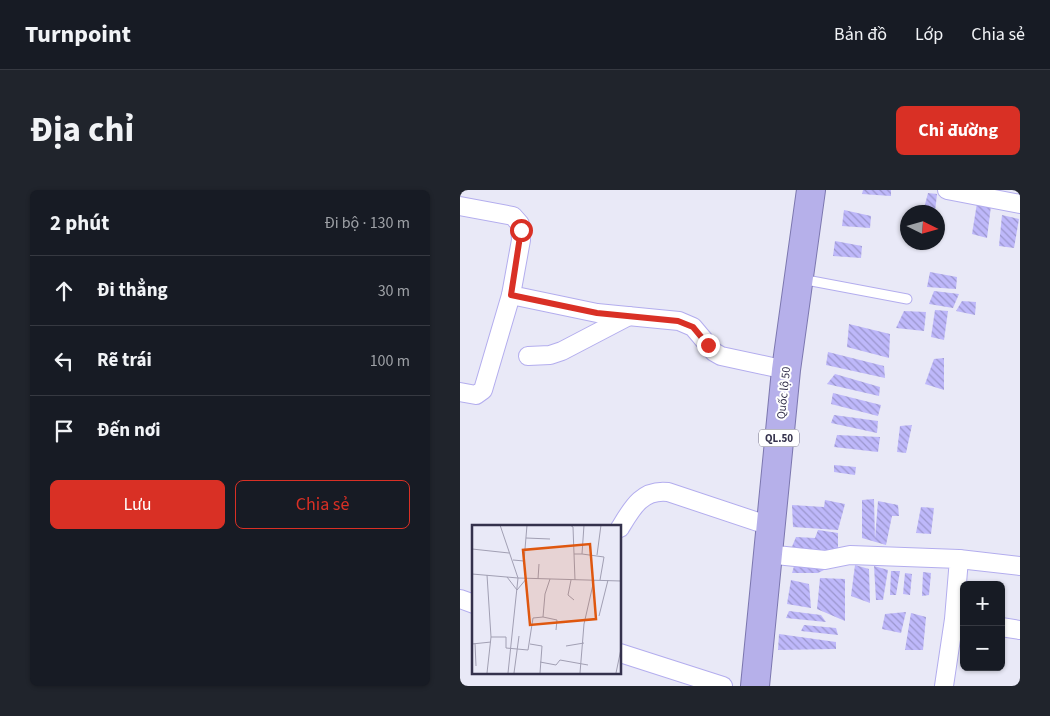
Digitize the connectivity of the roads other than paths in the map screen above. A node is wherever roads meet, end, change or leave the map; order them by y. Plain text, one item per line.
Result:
1 (810, 190) edge
2 (947, 190) edge
3 (1020, 204) edge
4 (460, 206) edge
5 (799, 279) junction
6 (511, 295) junction
7 (907, 299) dead end
8 (629, 316) junction
9 (528, 356) dead end
10 (786, 370) junction
11 (460, 392) edge
12 (770, 526) junction
13 (621, 527) edge
14 (766, 554) junction
15 (959, 559) junction
16 (1020, 566) edge
17 (460, 599) edge
18 (472, 603) edge
19 (959, 620) edge
20 (1005, 628) edge
21 (1020, 630) edge
22 (621, 653) edge
23 (723, 686) edge
24 (754, 686) edge
25 (944, 686) edge

1 - 5 highway, Quốc lộ 50 / QL.50
2 - 3 street
4 - 6 street
5 - 7 lane
5 - 10 highway, Quốc lộ 50 / QL.50
6 - 8 street
6 - 11 street
8 - 9 street
8 - 10 street
10 - 12 highway, Quốc lộ 50 / QL.50
12 - 13 street
12 - 14 highway, Quốc lộ 50 / QL.50
14 - 15 street
14 - 24 highway, Quốc lộ 50 / QL.50
15 - 16 street
15 - 19 street
17 - 18 street
19 - 25 street
20 - 21 street
22 - 23 street

